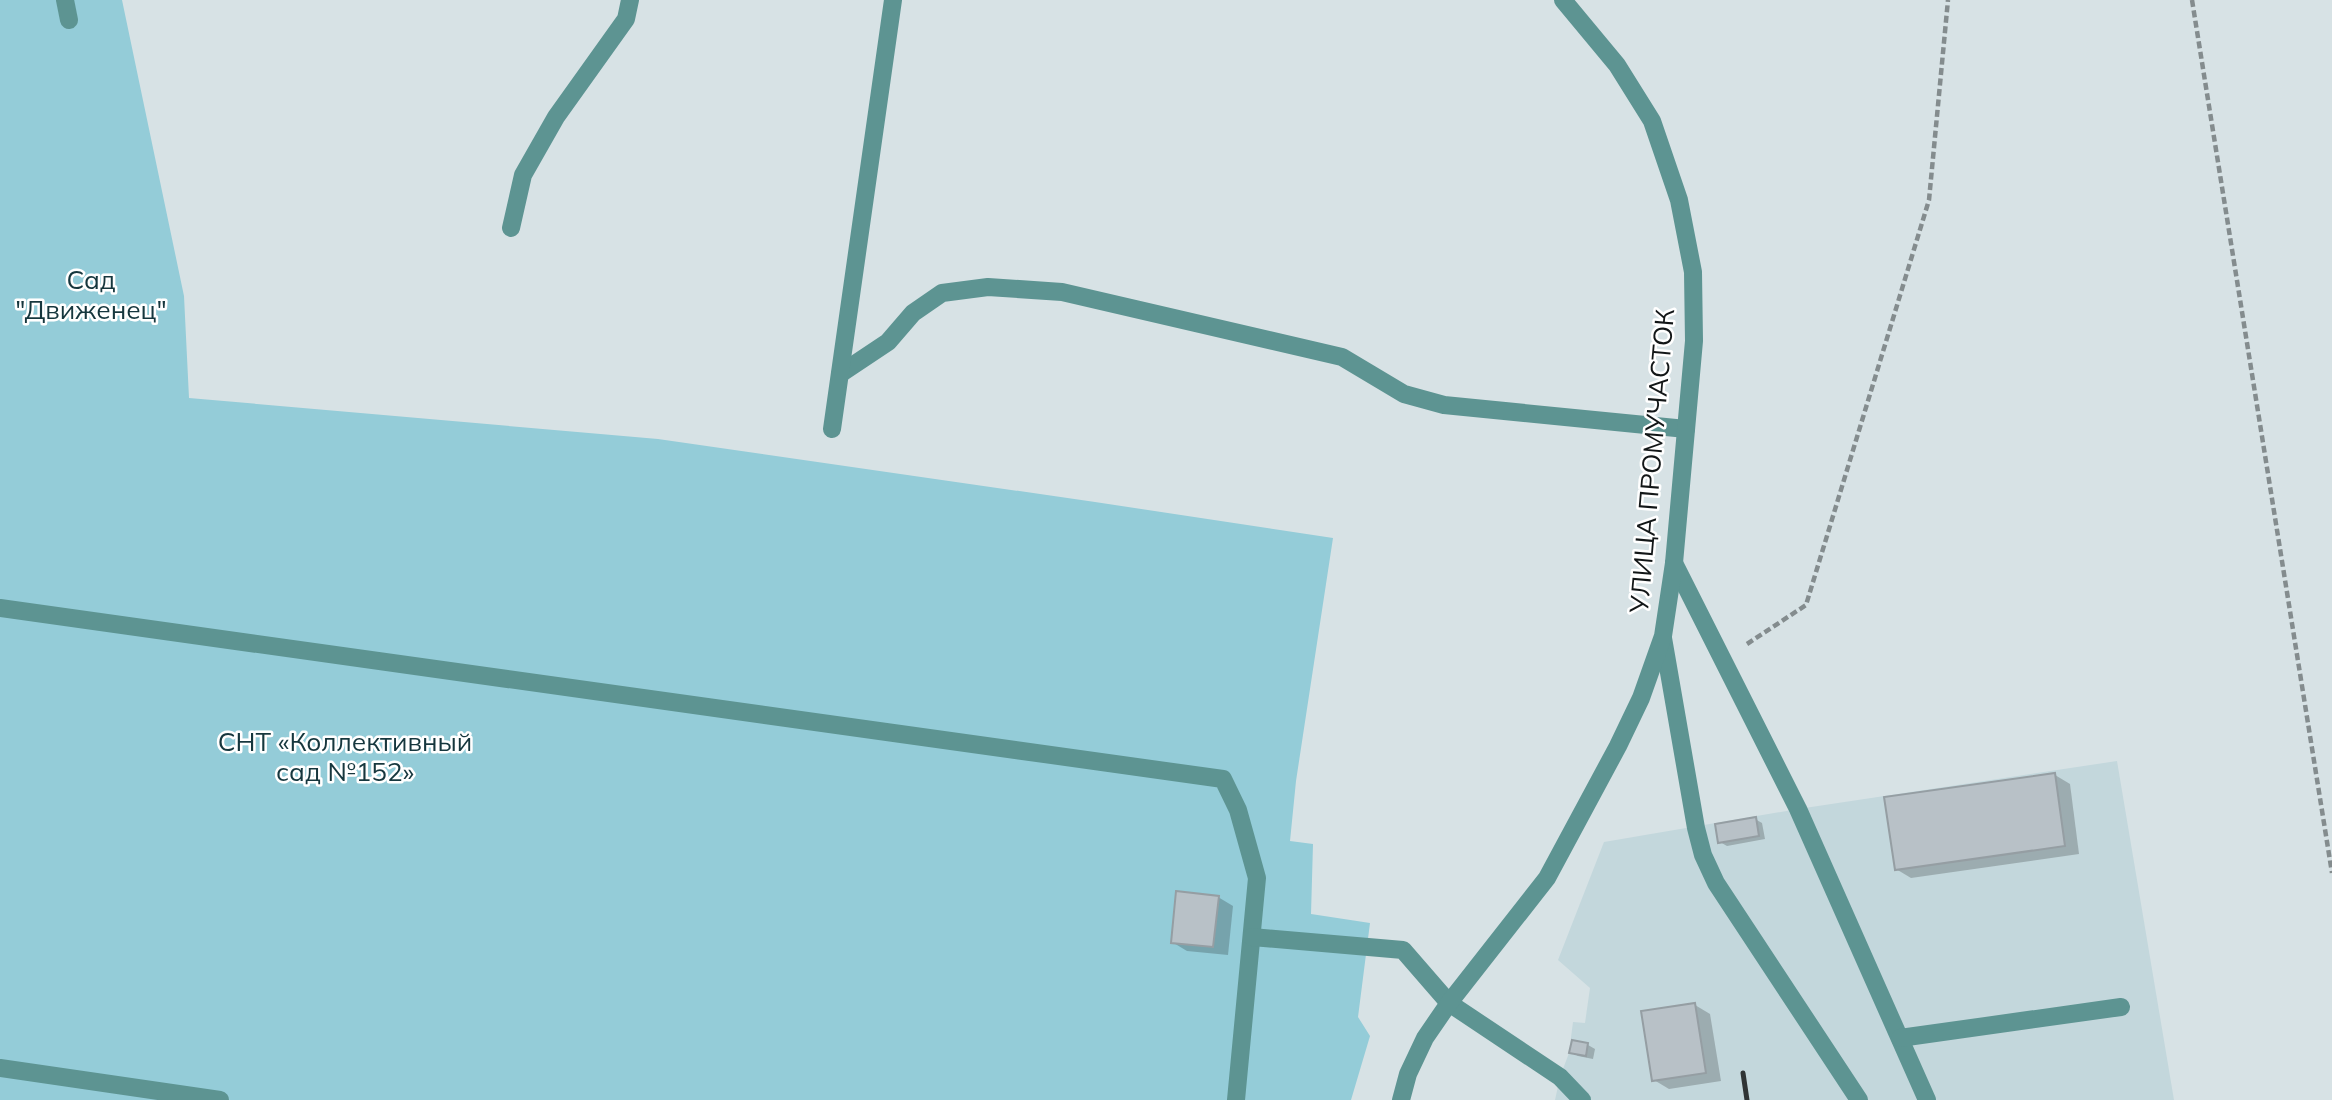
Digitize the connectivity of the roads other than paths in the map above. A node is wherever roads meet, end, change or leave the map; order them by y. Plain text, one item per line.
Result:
1 (65, 0) edge
2 (630, 0) edge
3 (893, 0) edge
4 (1563, 0) edge
5 (69, 20) dead end
6 (511, 228) dead end
7 (840, 374) junction
8 (832, 429) dead end
9 (1686, 429) junction
10 (1674, 563) junction
11 (0, 608) edge
12 (1663, 636) junction
13 (1252, 937) junction
14 (1449, 1003) junction
15 (2121, 1007) dead end
16 (1900, 1038) junction
17 (0, 1068) edge
18 (220, 1100) edge
19 (1236, 1100) edge
20 (1401, 1100) edge
21 (1582, 1100) edge
22 (1859, 1100) edge
23 (1927, 1100) edge

1 - 5 street
2 - 6 street
3 - 7 street
4 - 9 street, УЛИЦА ПРОМУЧАСТОК
7 - 8 street
7 - 9 street
9 - 10 street, УЛИЦА ПРОМУЧАСТОК
10 - 12 street, УЛИЦА ПРОМУЧАСТОК
10 - 16 street
11 - 13 street
12 - 14 street, УЛИЦА ПРОМУЧАСТОК
12 - 22 street
13 - 14 street
13 - 19 street
14 - 20 street, УЛИЦА ПРОМУЧАСТОК
14 - 21 street
15 - 16 street
16 - 23 street
17 - 18 street

